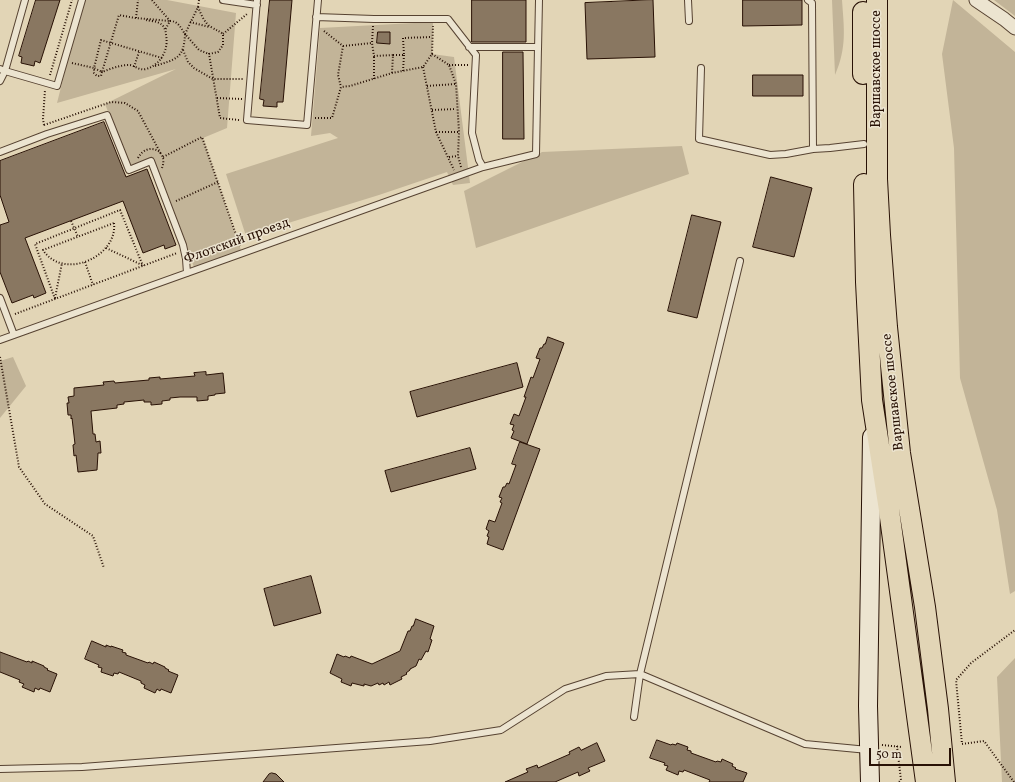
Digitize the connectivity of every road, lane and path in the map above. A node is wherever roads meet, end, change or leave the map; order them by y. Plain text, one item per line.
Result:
1 (24, 0) edge
2 (72, 0) edge
3 (82, 0) edge
4 (138, 0) edge
5 (152, 0) edge
6 (199, 0) edge
7 (223, 0) edge
8 (318, 0) edge
9 (539, 0) edge
10 (688, 0) edge
11 (808, 0) edge
12 (863, 0) edge
13 (877, 0) edge
14 (976, 0) edge
15 (257, 3) edge
16 (198, 7) junction
17 (316, 17) junction
18 (135, 18) junction
19 (434, 18) junction
20 (374, 19) junction
21 (170, 21) junction
22 (190, 22) junction
23 (689, 22) dead end
24 (316, 24) junction
25 (188, 27) junction
26 (210, 27) junction
27 (1015, 28) edge
28 (182, 29) junction
29 (166, 30) junction
30 (185, 34) junction
31 (223, 34) junction
32 (432, 37) junction
33 (372, 43) junction
34 (111, 44) junction
35 (343, 46) junction
36 (469, 47) junction
37 (538, 48) junction
38 (183, 49) junction
39 (139, 52) junction
40 (209, 54) junction
41 (404, 54) junction
42 (432, 54) junction
43 (393, 55) junction
44 (374, 56) junction
45 (162, 58) junction
46 (64, 61) junction
47 (449, 65) junction
48 (475, 65) junction
49 (134, 66) junction
50 (152, 67) junction
51 (423, 67) junction
52 (94, 68) junction
53 (701, 68) dead end
54 (3, 70) edge
55 (404, 71) junction
56 (102, 72) junction
57 (392, 73) junction
58 (214, 79) junction
59 (374, 79) junction
60 (251, 80) junction
61 (0, 81) edge
62 (47, 83) junction
63 (456, 84) junction
64 (427, 86) junction
65 (341, 88) junction
66 (217, 98) junction
67 (249, 100) junction
68 (457, 109) junction
69 (432, 110) junction
70 (308, 118) junction
71 (247, 120) junction
72 (436, 132) junction
73 (460, 132) junction
74 (47, 134) junction
75 (864, 144) junction
76 (813, 149) junction
77 (0, 152) edge
78 (458, 156) junction
79 (163, 157) dead end
80 (449, 157) junction
81 (479, 160) junction
82 (483, 167) junction
83 (457, 171) dead end
84 (218, 182) junction
85 (171, 203) dead end
86 (71, 221) dead end
87 (74, 228) junction
88 (78, 237) junction
89 (106, 248) junction
90 (184, 250) junction
91 (242, 253) junction
92 (740, 261) dead end
93 (85, 262) junction
94 (62, 263) junction
95 (143, 266) junction
96 (187, 273) junction
97 (93, 285) junction
98 (0, 298) edge
99 (54, 299) junction
100 (12, 315) dead end
101 (14, 335) junction
102 (0, 340) edge
103 (0, 357) edge
104 (872, 400) junction
105 (104, 568) dead end
106 (1015, 630) edge
107 (640, 674) junction
108 (634, 717) dead end
109 (897, 746) junction
110 (902, 747) dead end
111 (873, 748) junction
112 (0, 769) edge
113 (870, 782) edge
114 (900, 782) edge
115 (926, 782) edge
116 (945, 782) edge
117 (1014, 782) edge

1 - 54 lane
2 - 62 path
3 - 46 lane
4 - 18 path
5 - 21 path
6 - 16 path
7 - 15 lane
8 - 17 lane
9 - 37 lane
10 - 23 lane
11 - 76 lane
12 - 75 main road, Варшавское шоссе
13 - 116 main road, Варшавское шоссе
14 - 27 street
15 - 31 path
15 - 60 lane
16 - 22 path
16 - 26 path
17 - 20 lane
17 - 24 lane
18 - 21 path
18 - 29 path
18 - 34 path
19 - 20 lane
19 - 32 path
19 - 36 lane
20 - 33 path
21 - 28 path
21 - 29 path
22 - 25 path
22 - 26 path
24 - 35 path
24 - 70 lane
25 - 28 path
25 - 30 path
26 - 31 path
28 - 30 path
29 - 45 path
30 - 38 path
30 - 40 path
31 - 40 path
32 - 41 path
32 - 42 path
33 - 35 path
33 - 44 path
34 - 39 path
34 - 52 path
34 - 56 path
35 - 65 path
36 - 37 lane
36 - 48 lane
37 - 82 lane, Флотский проезд
38 - 50 path
38 - 58 path
39 - 45 path
39 - 49 path
40 - 58 path
41 - 43 path
41 - 55 path
42 - 47 path
42 - 51 path
43 - 44 path
43 - 57 path
44 - 59 path
45 - 50 path
46 - 52 path
46 - 62 lane
47 - 48 path
47 - 63 path
48 - 81 lane
49 - 50 path
49 - 56 path
51 - 55 path
51 - 64 path
52 - 56 path
52 - 56 path
53 - 76 lane
54 - 61 lane
54 - 62 lane
55 - 57 path
57 - 59 path
58 - 60 path
58 - 66 path
59 - 65 path
60 - 67 lane
62 - 74 path
63 - 64 path
63 - 68 path
64 - 69 path
65 - 70 path
66 - 67 path
66 - 71 path
67 - 71 lane
68 - 69 path
68 - 73 path
69 - 72 path
70 - 71 lane
72 - 73 path
72 - 80 path
73 - 78 path
74 - 77 lane
74 - 90 lane
75 - 76 lane
75 - 104 main road, Варшавское шоссе
78 - 80 path
78 - 81 path
79 - 84 path
80 - 83 path
81 - 82 lane
82 - 91 lane, Флотский проезд
84 - 85 path
84 - 91 path
86 - 87 path
87 - 88 path
87 - 95 path
87 - 99 path
88 - 89 path
88 - 94 path
89 - 93 path
89 - 95 path
90 - 95 path
90 - 96 lane
91 - 96 lane, Флотский проезд
92 - 107 lane
93 - 94 path
93 - 97 path
94 - 99 path
95 - 97 path
96 - 101 lane, Флотский проезд
97 - 99 path
98 - 101 lane
99 - 100 path
101 - 102 lane, Флотский проезд
103 - 105 path
104 - 111 main road
104 - 115 main road, Варшавское шоссе
106 - 117 path
107 - 108 lane
107 - 111 lane
107 - 112 lane
109 - 110 path
109 - 111 path
109 - 114 path
111 - 113 main road

